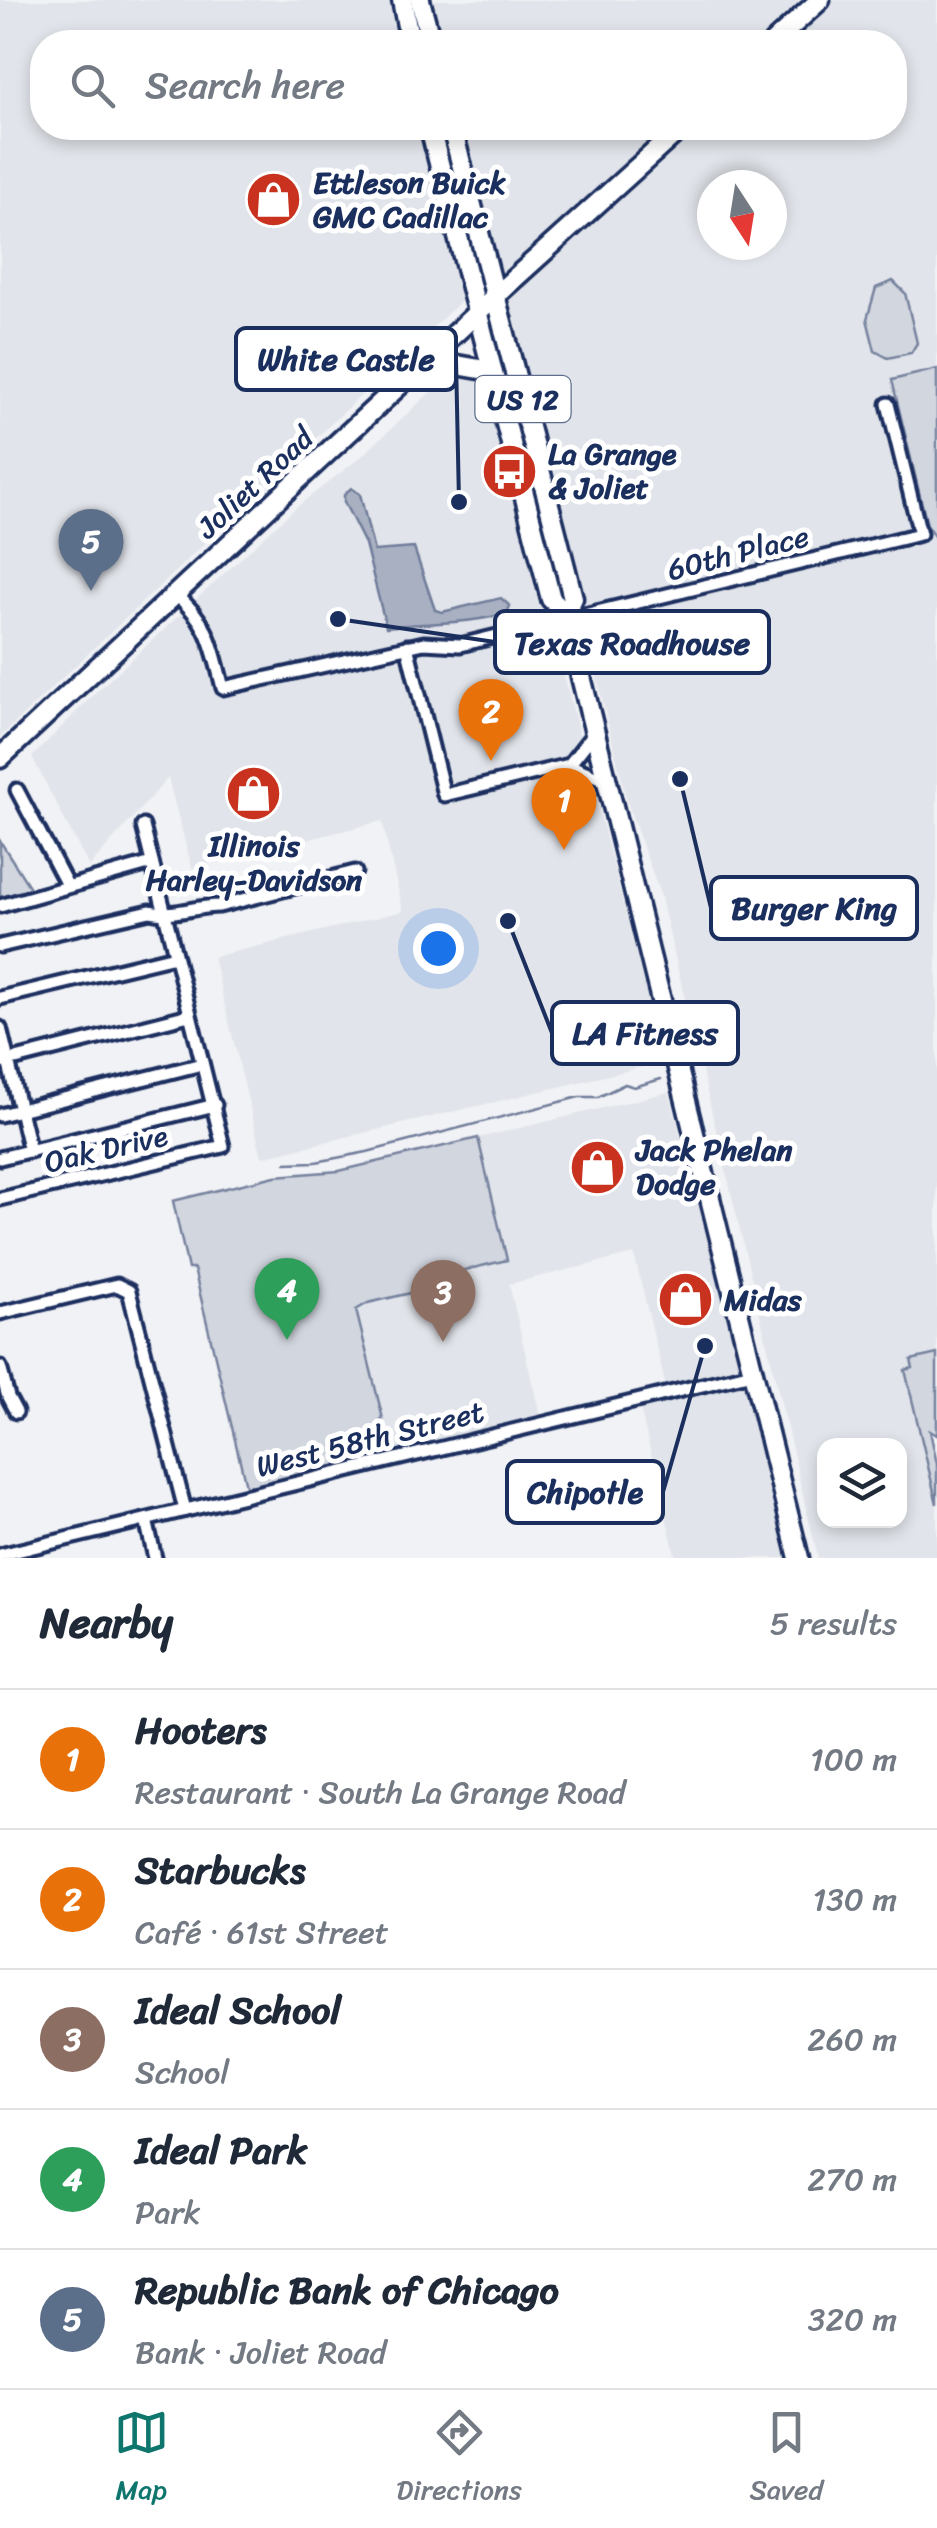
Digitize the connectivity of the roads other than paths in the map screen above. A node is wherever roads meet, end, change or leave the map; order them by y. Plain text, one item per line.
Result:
1 (402, 0) edge
2 (420, 0) edge
3 (820, 0) edge
4 (408, 30) edge
5 (428, 30) edge
6 (787, 30) edge
7 (433, 140) edge
8 (455, 140) edge
9 (668, 140) edge
10 (495, 296) junction
11 (478, 314) junction
12 (419, 370) junction
13 (491, 371) junction
14 (888, 404) dead end
15 (176, 594) junction
16 (566, 617) junction
17 (407, 646) junction
18 (595, 732) junction
19 (0, 758) edge
20 (570, 765) junction
21 (607, 781) junction
22 (17, 790) dead end
23 (143, 826) dead end
24 (152, 864) junction
25 (355, 872) dead end
26 (67, 885) junction
27 (0, 906) edge
28 (165, 915) junction
29 (0, 946) edge
30 (175, 956) junction
31 (0, 998) edge
32 (190, 1016) junction
33 (0, 1028) edge
34 (4, 1062) edge
35 (202, 1064) junction
36 (215, 1104) junction
37 (20, 1110) junction
38 (0, 1115) edge
39 (30, 1151) junction
40 (0, 1158) edge
41 (0, 1200) edge
42 (0, 1313) edge
43 (0, 1366) edge
44 (752, 1373) junction
45 (16, 1412) dead end
46 (185, 1510) junction
47 (146, 1520) junction
48 (0, 1555) edge
49 (156, 1558) edge
50 (798, 1558) edge

1 - 4 main road
2 - 5 main road
3 - 6 main road
7 - 11 main road, US 12
8 - 10 main road, US 12
9 - 10 main road, Joliet Road
10 - 11 main road, Joliet Road
10 - 16 main road, US 12
11 - 12 main road, Joliet Road
11 - 13 main road, US 12
12 - 13 main road
12 - 15 main road, Joliet Road
13 - 16 main road, US 12
14 - 16 street, 60th Place
15 - 17 street, 60th Place
15 - 19 main road, Joliet Road
16 - 17 street, 60th Place
16 - 18 main road, US 12
17 - 20 street
18 - 20 street
18 - 21 main road, US 12
20 - 21 street
21 - 44 main road, US 12
22 - 26 street
23 - 24 street
24 - 26 street
24 - 28 street
25 - 28 street
26 - 27 street
28 - 29 street
28 - 30 street
30 - 31 street
30 - 32 street
32 - 34 street
32 - 35 street
33 - 34 street
34 - 37 street
35 - 36 street
35 - 37 street
36 - 39 street
36 - 41 street, Oak Drive
37 - 38 street
37 - 39 street
39 - 40 street
42 - 46 street
43 - 45 street
44 - 46 street, West 58th Street
44 - 50 main road, US 12
46 - 47 street, West 58th Street
47 - 48 street, West 58th Street
47 - 49 street

